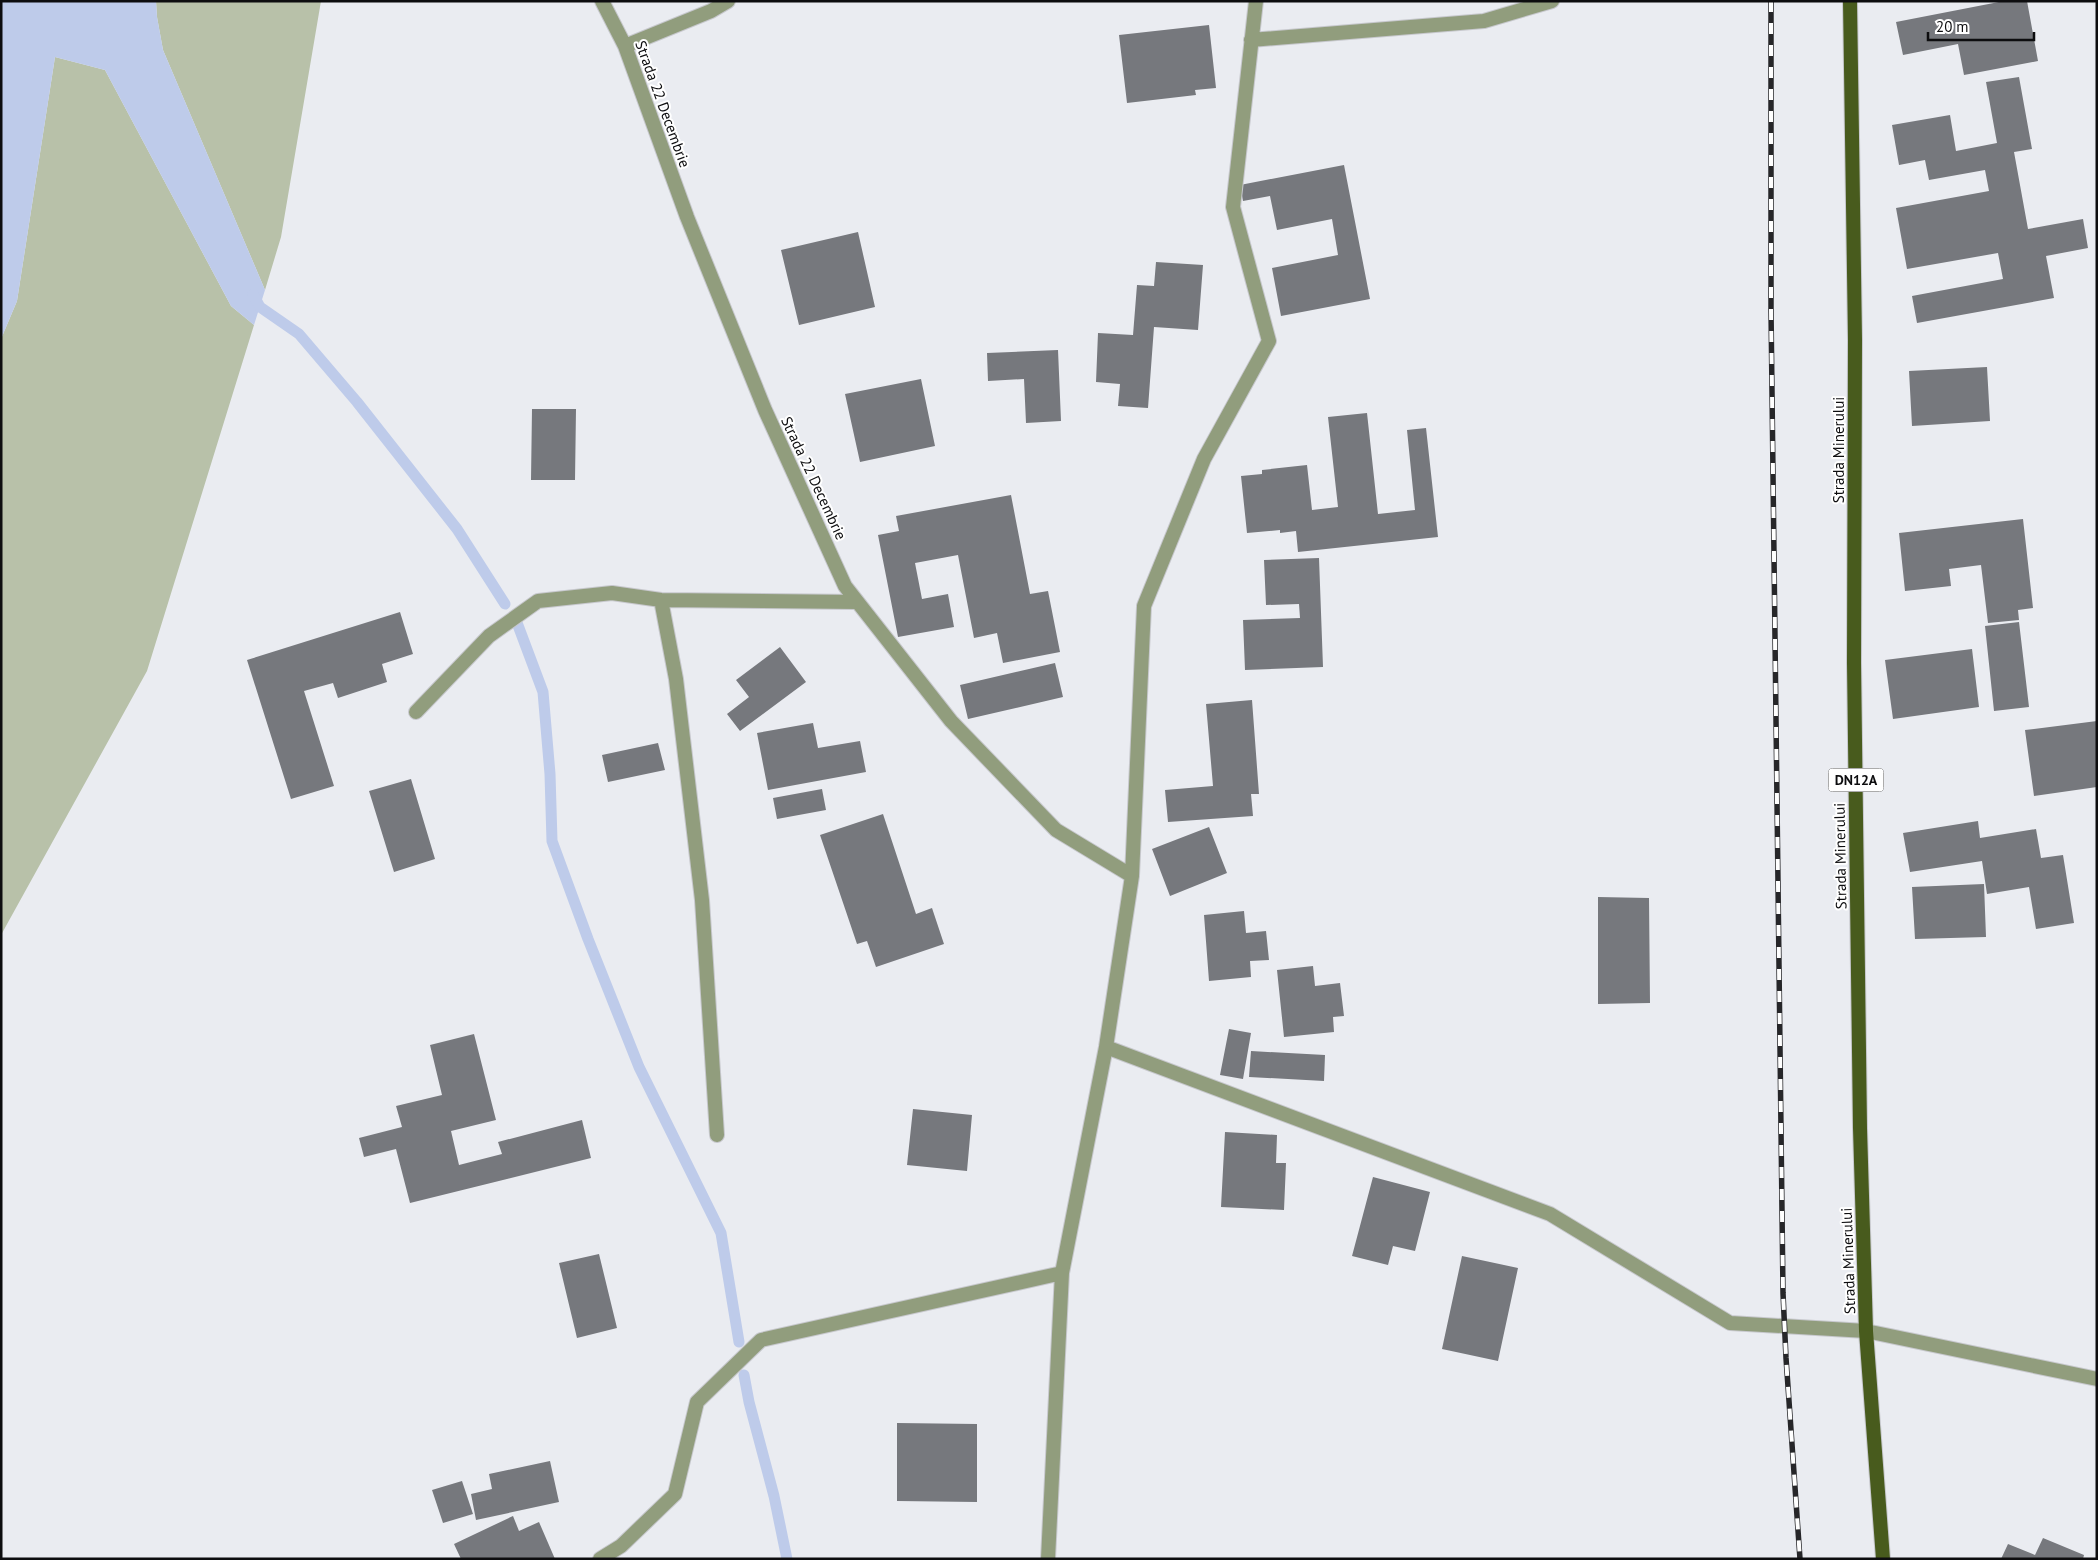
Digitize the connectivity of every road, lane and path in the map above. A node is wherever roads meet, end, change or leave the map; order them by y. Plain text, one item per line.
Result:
1 (602, 1) edge
2 (728, 1) edge
3 (1256, 1) edge
4 (1552, 1) edge
5 (1850, 1) edge
6 (1251, 40) junction
7 (624, 46) junction
8 (661, 600) junction
9 (857, 602) junction
10 (416, 712) dead end
11 (1132, 876) junction
12 (1106, 1047) junction
13 (717, 1134) dead end
14 (1062, 1273) junction
15 (1866, 1331) junction
16 (2097, 1378) edge
17 (600, 1559) edge
18 (1048, 1559) edge
19 (1883, 1559) edge

1 - 7 street, Strada 22 Decembrie
2 - 7 street
3 - 6 street
4 - 6 street
5 - 15 main road, Strada Minerului / DN12A
6 - 11 street
7 - 9 street, Strada 22 Decembrie
8 - 9 street
8 - 10 street
8 - 13 street
9 - 11 street, Strada 22 Decembrie
11 - 12 street
12 - 14 street
12 - 15 street
14 - 17 street
14 - 18 street
15 - 16 street
15 - 19 main road, Strada Minerului / DN12A

